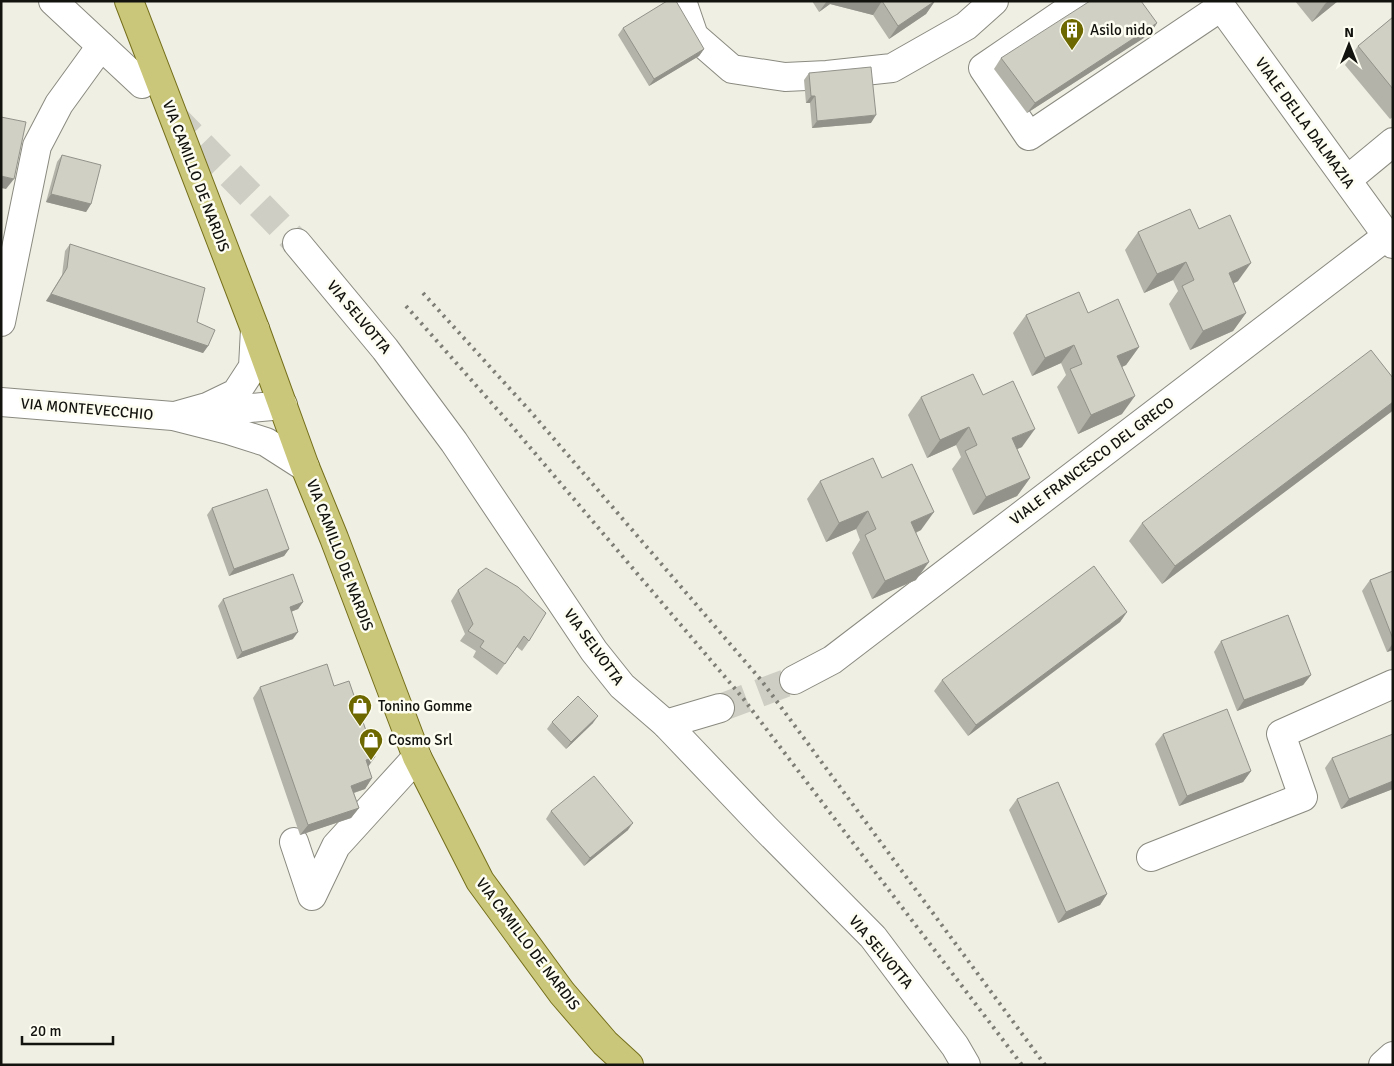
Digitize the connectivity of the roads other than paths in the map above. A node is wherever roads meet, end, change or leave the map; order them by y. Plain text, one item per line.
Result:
1 (53, 1) edge
2 (129, 1) edge
3 (682, 1) edge
4 (994, 1) edge
5 (1081, 1) edge
6 (1219, 4) edge
7 (101, 46) junction
8 (142, 84) dead end
9 (1393, 142) edge
10 (1347, 180) junction
11 (1390, 240) edge
12 (297, 243) tunnel mouth
13 (1, 322) edge
14 (255, 329) junction
15 (1, 402) edge
16 (283, 405) junction
17 (173, 416) junction
18 (305, 467) junction
19 (794, 680) tunnel mouth
20 (1393, 684) edge
21 (720, 708) tunnel mouth
22 (666, 724) junction
23 (417, 757) junction
24 (294, 842) dead end
25 (1151, 857) dead end
26 (1393, 1056) edge
27 (628, 1065) edge
28 (966, 1065) edge
29 (1383, 1065) edge

1 - 7 street
2 - 14 main road, VIA CAMILLO DE NARDIS
3 - 4 street
5 - 6 street
6 - 10 street, VIALE DELLA DALMAZIA
7 - 8 street
7 - 13 street
9 - 10 street
10 - 11 street, VIALE DELLA DALMAZIA
11 - 19 street, VIALE FRANCESCO DEL GRECO
12 - 22 street, VIA SELVOTTA
14 - 16 main road, VIA CAMILLO DE NARDIS
14 - 17 street, VIA MONTEVECCHIO
15 - 17 street, VIA MONTEVECCHIO
16 - 17 street, VIA MONTEVECCHIO
16 - 18 main road, VIA CAMILLO DE NARDIS
17 - 18 street, VIA MONTEVECCHIO
18 - 23 main road, VIA CAMILLO DE NARDIS
20 - 25 street
21 - 22 street
22 - 28 street, VIA SELVOTTA
23 - 24 street
23 - 27 main road, VIA CAMILLO DE NARDIS
26 - 29 street

